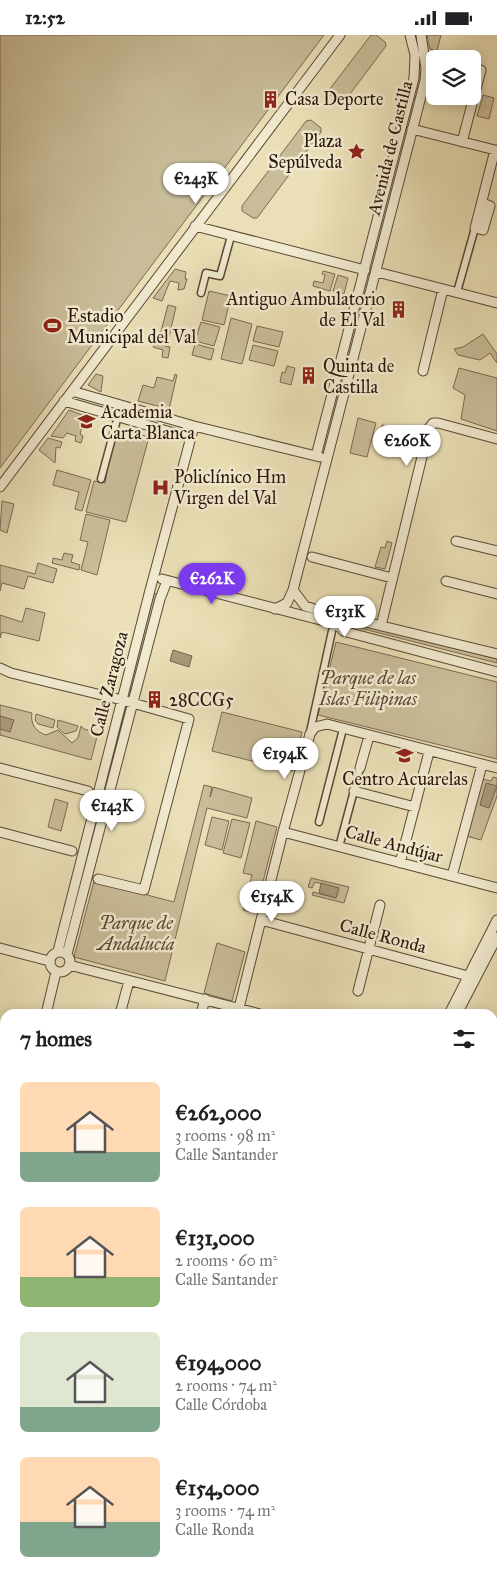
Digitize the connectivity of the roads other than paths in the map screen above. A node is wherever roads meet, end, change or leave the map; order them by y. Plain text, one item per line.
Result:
1 (340, 35) edge
2 (410, 35) edge
3 (420, 35) edge
4 (470, 105) edge
5 (412, 129) junction
6 (462, 142) junction
7 (195, 226) junction
8 (475, 228) joint
9 (231, 236) junction
10 (365, 270) junction
11 (376, 272) junction
12 (443, 289) junction
13 (457, 292) junction
14 (201, 293) dead end
15 (497, 302) edge
16 (423, 371) dead end
17 (72, 391) junction
18 (64, 401) junction
19 (118, 417) junction
20 (175, 420) junction
21 (194, 426) junction
22 (172, 432) junction
23 (191, 438) junction
24 (497, 439) edge
25 (316, 456) junction
26 (328, 459) junction
27 (101, 479) dead end
28 (1, 486) edge
29 (456, 541) dead end
30 (497, 551) edge
31 (313, 557) dead end
32 (155, 577) junction
33 (392, 578) junction
34 (167, 581) junction
35 (446, 581) dead end
36 (293, 589) junction
37 (497, 594) edge
38 (275, 609) junction
39 (337, 623) junction
40 (381, 626) junction
41 (497, 654) edge
42 (0, 668) edge
43 (497, 672) edge
44 (122, 700) junction
45 (132, 703) junction
46 (343, 729) junction
47 (310, 734) junction
48 (369, 736) junction
49 (429, 752) junction
50 (482, 765) junction
51 (0, 768) edge
52 (360, 768) joint
53 (497, 768) edge
54 (88, 791) dead end
55 (354, 791) junction
56 (415, 807) junction
57 (319, 822) dead end
58 (0, 832) edge
59 (282, 832) junction
60 (340, 847) junction
61 (72, 851) dead end
62 (400, 863) junction
63 (452, 876) junction
64 (98, 879) dead end
65 (497, 888) edge
66 (380, 905) dead end
67 (261, 920) junction
68 (497, 920) edge
69 (497, 937) edge
70 (0, 948) edge
71 (369, 950) junction
72 (63, 953) junction
73 (49, 961) junction
74 (69, 965) junction
75 (56, 972) junction
76 (468, 976) junction
77 (129, 981) junction
78 (358, 991) dead end
79 (205, 999) junction
80 (47, 1009) edge
81 (121, 1009) edge
82 (202, 1009) edge
83 (240, 1009) joint
84 (452, 1009) edge
85 (460, 1009) edge

1 - 7 street
2 - 10 street, Avenida de Castilla
3 - 5 street, Avenida de Castilla
4 - 6 street
5 - 6 street
5 - 11 street, Avenida de Castilla
6 - 8 street
7 - 9 street
7 - 17 street
8 - 13 street
9 - 10 street
9 - 14 street
10 - 11 street
10 - 25 street, Avenida de Castilla
11 - 12 street
11 - 26 street, Avenida de Castilla
12 - 13 street
12 - 16 street
13 - 15 street
17 - 18 street
17 - 20 street
18 - 19 street
18 - 28 street
19 - 22 street
19 - 27 street
20 - 21 street
20 - 22 street
21 - 23 street, Calle Zaragoza
21 - 25 street
22 - 23 street
23 - 32 street, Calle Zaragoza
24 - 33 street
25 - 26 street
26 - 36 street, Avenida de Castilla
29 - 30 street
31 - 33 street
32 - 34 street
32 - 44 street, Calle Zaragoza
33 - 40 street
34 - 38 street
34 - 45 street, Calle Zaragoza
35 - 37 street
36 - 38 street, Avenida de Castilla
36 - 39 street
38 - 39 street
39 - 40 street
39 - 43 street
39 - 47 street
40 - 41 street
42 - 44 street
44 - 45 street
44 - 72 street, Calle Zaragoza
45 - 64 street
45 - 72 street, Calle Zaragoza
46 - 47 street
46 - 48 street
46 - 57 street
47 - 59 street
48 - 49 street
48 - 52 street
49 - 50 street
49 - 56 street
50 - 53 street
50 - 63 street
51 - 54 street
52 - 55 street
55 - 56 street
55 - 60 street
56 - 62 street
58 - 61 street
59 - 60 street, Calle Andújar
59 - 67 street
60 - 62 street, Calle Andújar
62 - 63 street, Calle Andújar
63 - 65 street, Calle Andújar
66 - 71 street
67 - 71 street, Calle Ronda
67 - 83 street
68 - 76 street
69 - 85 street
70 - 73 street
71 - 76 street, Calle Ronda
71 - 78 street
72 - 73 street
72 - 74 street
73 - 75 street
74 - 75 street
74 - 77 street
75 - 80 street
76 - 84 street
77 - 79 street
77 - 81 street
79 - 82 street
79 - 83 street

